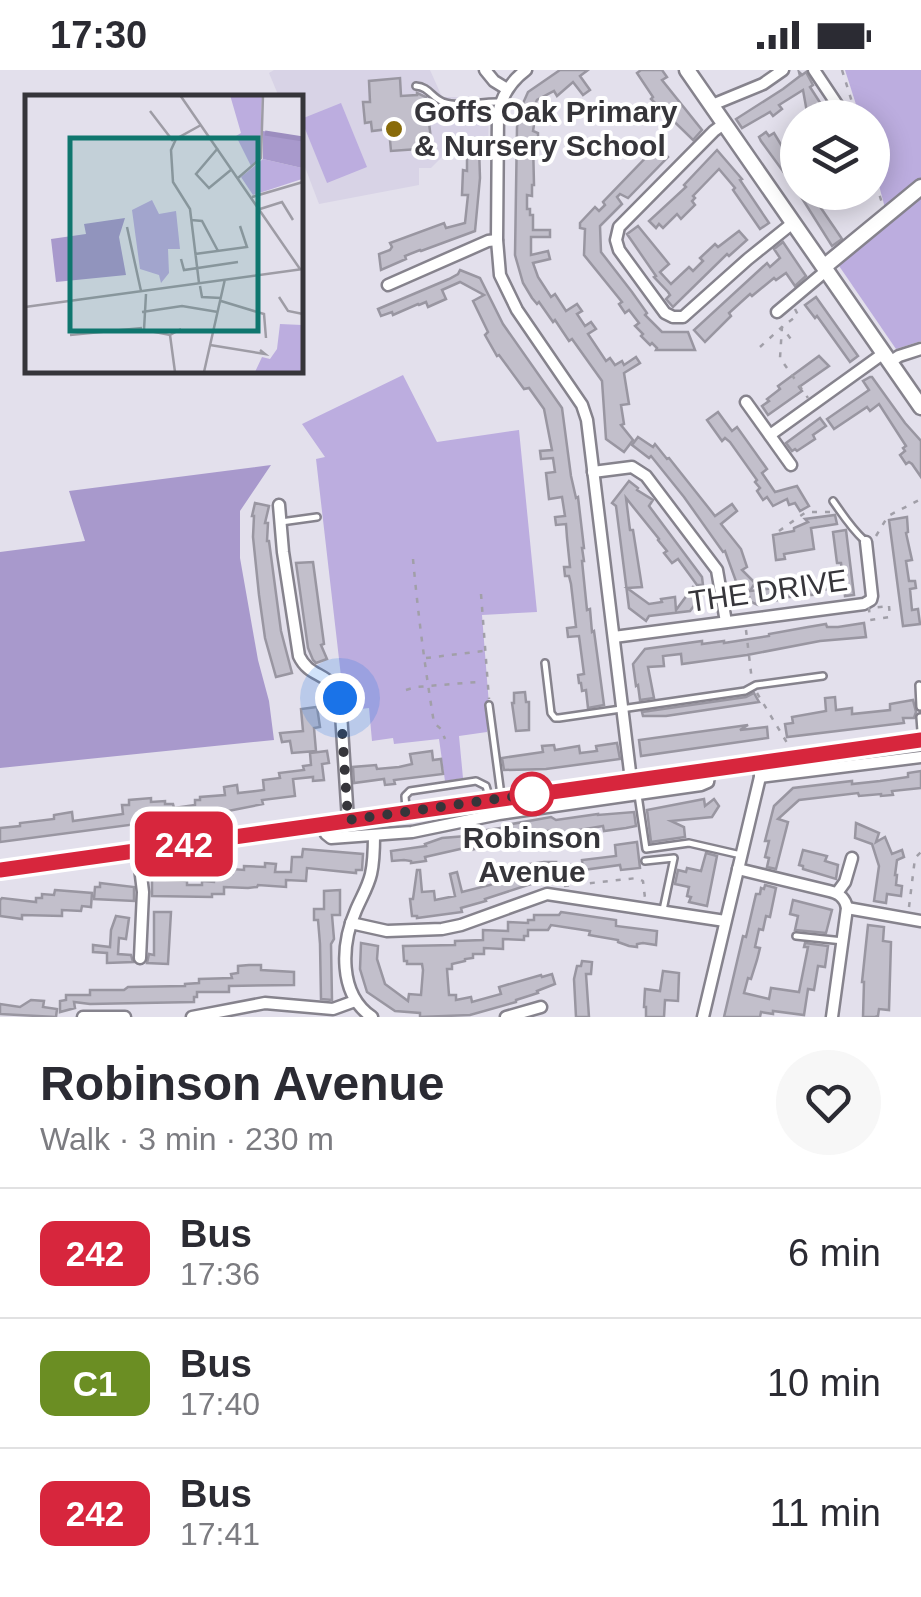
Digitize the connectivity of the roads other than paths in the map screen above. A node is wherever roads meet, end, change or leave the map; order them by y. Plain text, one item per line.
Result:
1 (484, 70) edge
2 (526, 70) edge
3 (687, 70) edge
4 (783, 70) edge
5 (814, 70) edge
6 (416, 86) dead end
7 (507, 89) junction
8 (837, 100) edge
9 (500, 102) junction
10 (712, 105) junction
11 (725, 124) junction
12 (921, 187) edge
13 (794, 222) junction
14 (497, 240) junction
15 (826, 268) junction
16 (388, 285) dead end
17 (777, 312) dead end
18 (921, 349) edge
19 (887, 357) junction
20 (746, 402) dead end
21 (921, 407) edge
22 (770, 435) junction
23 (791, 465) dead end
24 (594, 472) junction
25 (832, 501) dead end
26 (279, 505) dead end
27 (317, 517) dead end
28 (280, 522) junction
29 (866, 542) joint
30 (726, 622) junction
31 (614, 638) junction
32 (545, 663) dead end
33 (824, 676) dead end
34 (920, 685) edge
35 (489, 706) road end
36 (920, 707) edge
37 (623, 709) junction
38 (920, 717) edge
39 (921, 731) edge
40 (921, 740) edge
41 (921, 757) edge
42 (760, 770) junction
43 (635, 787) junction
44 (564, 797) junction
45 (496, 798) junction
46 (348, 820) junction
47 (323, 824) junction
48 (374, 835) junction
49 (138, 850) junction
50 (741, 855) junction
51 (852, 858) dead end
52 (643, 864) road end
53 (738, 869) junction
54 (0, 870) edge
55 (838, 893) junction
56 (663, 908) junction
57 (847, 908) junction
58 (725, 921) junction
59 (921, 921) edge
60 (351, 923) junction
61 (796, 936) dead end
62 (843, 941) junction
63 (140, 958) dead end
64 (356, 1001) junction
65 (542, 1007) dead end
66 (83, 1017) edge
67 (125, 1017) edge
68 (192, 1017) edge
69 (372, 1017) edge
70 (506, 1017) edge
71 (703, 1017) edge
72 (832, 1017) edge

1 - 7 street
2 - 7 street
3 - 10 main road
4 - 10 street
5 - 8 street
6 - 9 lane
7 - 9 street
9 - 14 street
10 - 11 main road
11 - 13 main road
11 - 13 street
12 - 15 main road
13 - 15 main road
14 - 16 street
14 - 24 street
15 - 17 street
15 - 19 main road
18 - 19 street
19 - 21 main road
19 - 22 street
20 - 22 street
22 - 23 street
24 - 30 street
24 - 31 street
25 - 29 lane
26 - 28 street
27 - 28 lane
28 - 46 street
29 - 30 street, THE DRIVE
30 - 31 street, THE DRIVE
31 - 37 street
32 - 37 lane
33 - 37 lane
34 - 36 lane
35 - 45 lane
37 - 43 street
38 - 39 lane
40 - 42 main road
41 - 42 street
42 - 43 main road
42 - 50 street
43 - 44 main road
43 - 50 lane
44 - 45 main road
44 - 48 street
45 - 46 main road
46 - 47 main road
47 - 48 street
47 - 49 main road
48 - 60 street
49 - 54 main road
49 - 63 street
50 - 53 street
51 - 55 street
52 - 56 lane
53 - 55 street
53 - 58 street
55 - 57 street
56 - 58 street
56 - 60 street
57 - 59 street
57 - 62 street
58 - 71 street
60 - 64 street
61 - 62 lane
62 - 72 street
64 - 68 street
64 - 69 street
65 - 70 street
66 - 67 street

